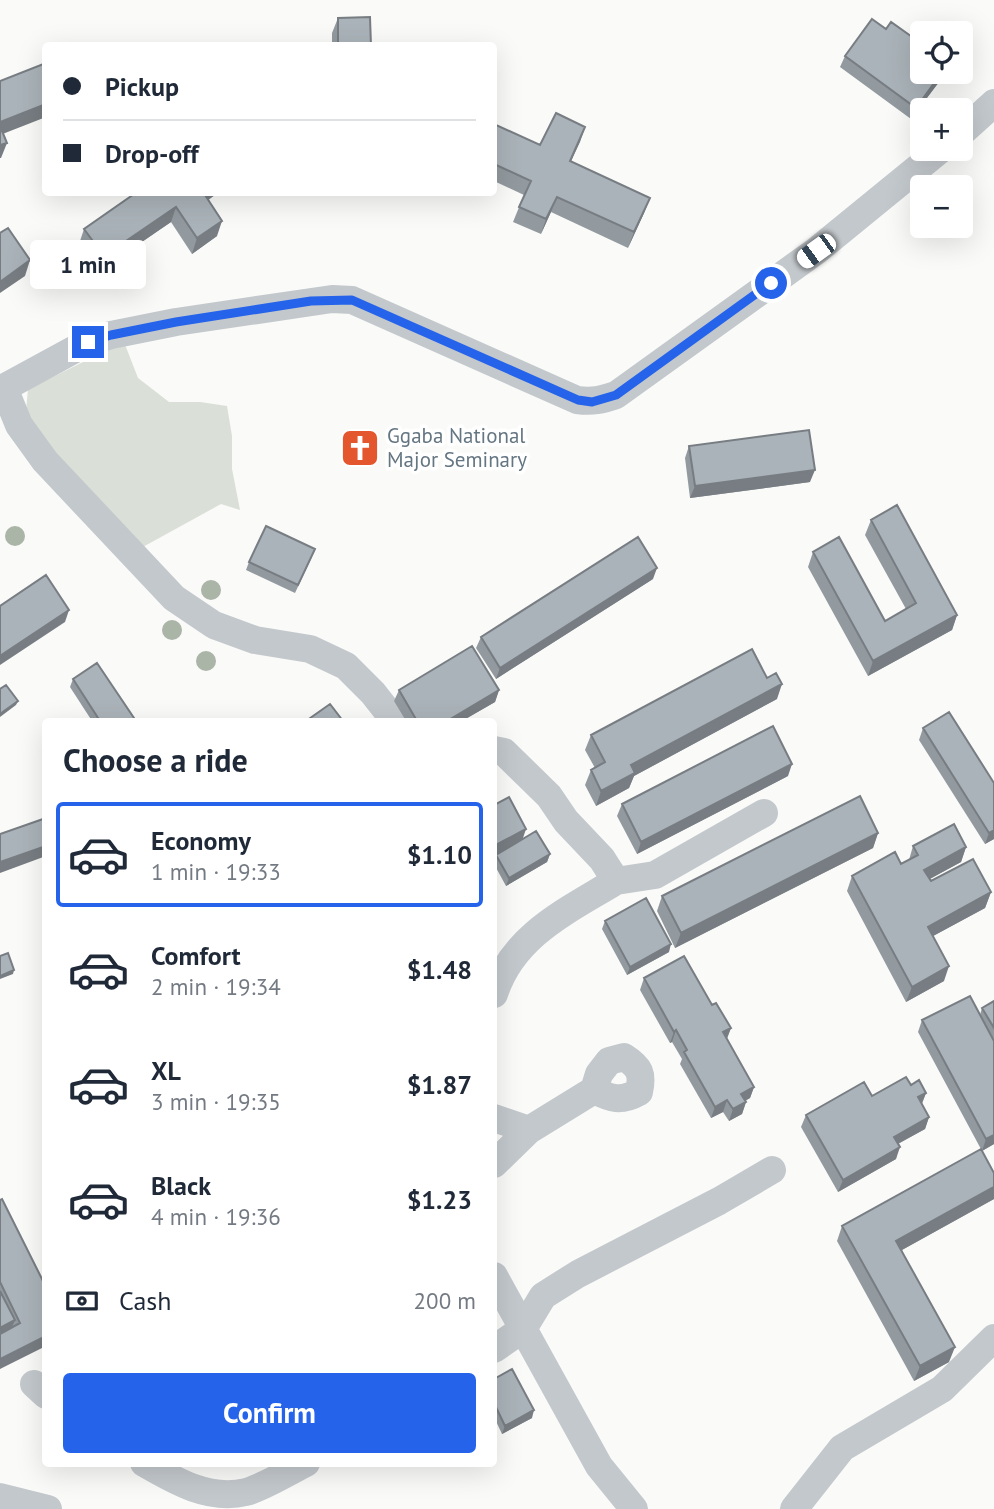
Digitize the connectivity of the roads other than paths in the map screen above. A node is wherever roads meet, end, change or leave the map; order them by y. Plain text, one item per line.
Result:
1 (994, 103) edge
2 (973, 122) edge
3 (926, 161) edge
4 (2, 389) edge
5 (393, 718) edge
6 (497, 751) edge
7 (764, 813) dead end
8 (616, 881) junction
9 (497, 989) edge
10 (594, 1090) dead end
11 (497, 1119) edge
12 (529, 1130) junction
13 (497, 1161) edge
14 (772, 1170) dead end
15 (497, 1281) edge
16 (523, 1329) junction
17 (994, 1338) edge
18 (497, 1347) edge
19 (151, 1467) edge
20 (298, 1467) edge
21 (0, 1497) edge
22 (48, 1509) edge
23 (634, 1509) edge
24 (794, 1509) edge

1 - 2 street
3 - 4 street
4 - 5 street
6 - 8 street
7 - 8 street
8 - 9 street
10 - 12 street
11 - 12 street
12 - 13 street
14 - 16 street
15 - 16 street
16 - 18 street
16 - 23 street
17 - 24 street
19 - 20 street
21 - 22 street

